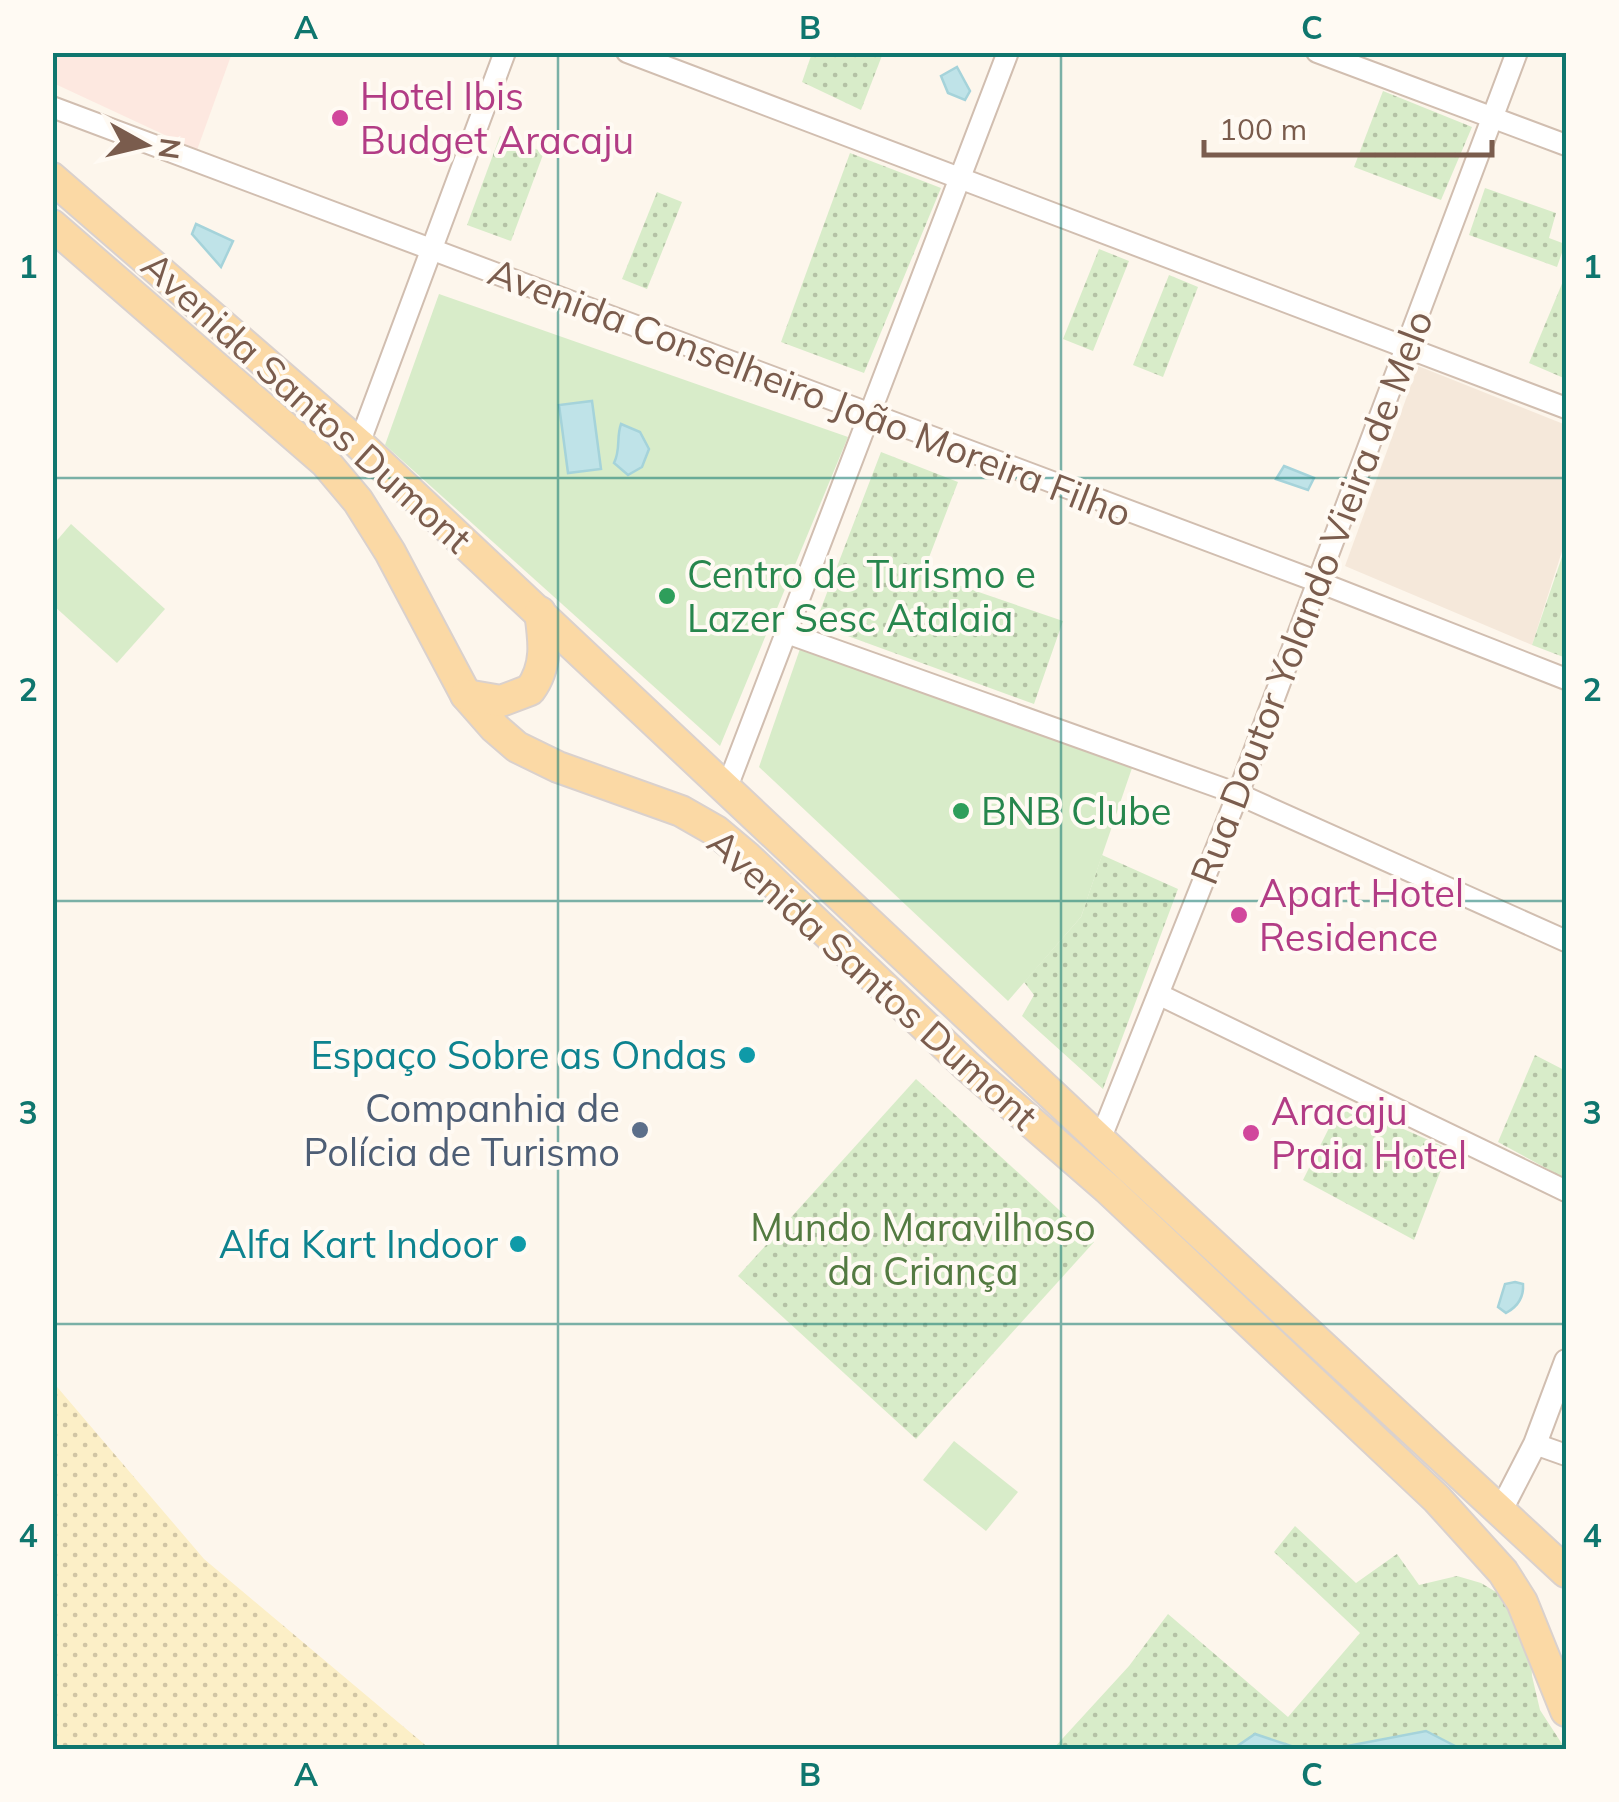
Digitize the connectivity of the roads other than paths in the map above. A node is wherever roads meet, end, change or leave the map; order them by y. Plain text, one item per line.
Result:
1 (505, 52) edge
2 (627, 52) edge
3 (1008, 52) edge
4 (1317, 52) edge
5 (1517, 52) edge
6 (52, 107) edge
7 (1492, 116) junction
8 (1566, 145) edge
9 (960, 177) junction
10 (52, 178) edge
11 (52, 226) edge
12 (432, 250) junction
13 (1404, 347) junction
14 (1566, 408) edge
15 (868, 414) junction
16 (360, 444) junction
17 (1316, 582) junction
18 (540, 612) junction
19 (787, 633) junction
20 (1566, 680) edge
21 (466, 695) junction
22 (726, 790) junction
23 (1238, 794) junction
24 (1566, 941) edge
25 (1160, 995) junction
26 (922, 1055) dead end
27 (968, 1066) junction
28 (1100, 1140) junction
29 (1566, 1191) edge
30 (1566, 1361) edge
31 (1535, 1444) junction
32 (1566, 1455) edge
33 (1500, 1512) junction
34 (1566, 1572) edge
35 (1566, 1711) edge

1 - 12 street
2 - 9 street
3 - 9 street
4 - 7 street
5 - 7 street, Rua Doutor Yolando Vieira de Melo
6 - 12 street, Avenida Conselheiro João Moreira Filho
7 - 8 street
7 - 13 street, Rua Doutor Yolando Vieira de Melo
9 - 13 street
9 - 15 street
10 - 16 main road, Avenida Santos Dumont
11 - 21 main road, Avenida Santos Dumont
12 - 15 street, Avenida Conselheiro João Moreira Filho
12 - 16 street
13 - 14 street
13 - 17 street, Rua Doutor Yolando Vieira de Melo
15 - 17 street, Avenida Conselheiro João Moreira Filho
15 - 19 street
16 - 18 main road, Avenida Santos Dumont
17 - 20 street, Avenida Conselheiro João Moreira Filho
17 - 23 street, Rua Doutor Yolando Vieira de Melo
18 - 21 main road
18 - 22 main road, Avenida Santos Dumont
19 - 22 street
19 - 23 street
21 - 27 main road, Avenida Santos Dumont
22 - 28 main road, Avenida Santos Dumont
23 - 24 street
23 - 25 street, Rua Doutor Yolando Vieira de Melo
25 - 28 street, Rua Doutor Yolando Vieira de Melo
25 - 29 street
26 - 27 main road
27 - 35 main road, Avenida Santos Dumont
28 - 33 main road, Avenida Santos Dumont
30 - 31 street
31 - 32 street
31 - 33 street
33 - 34 main road, Avenida Santos Dumont

